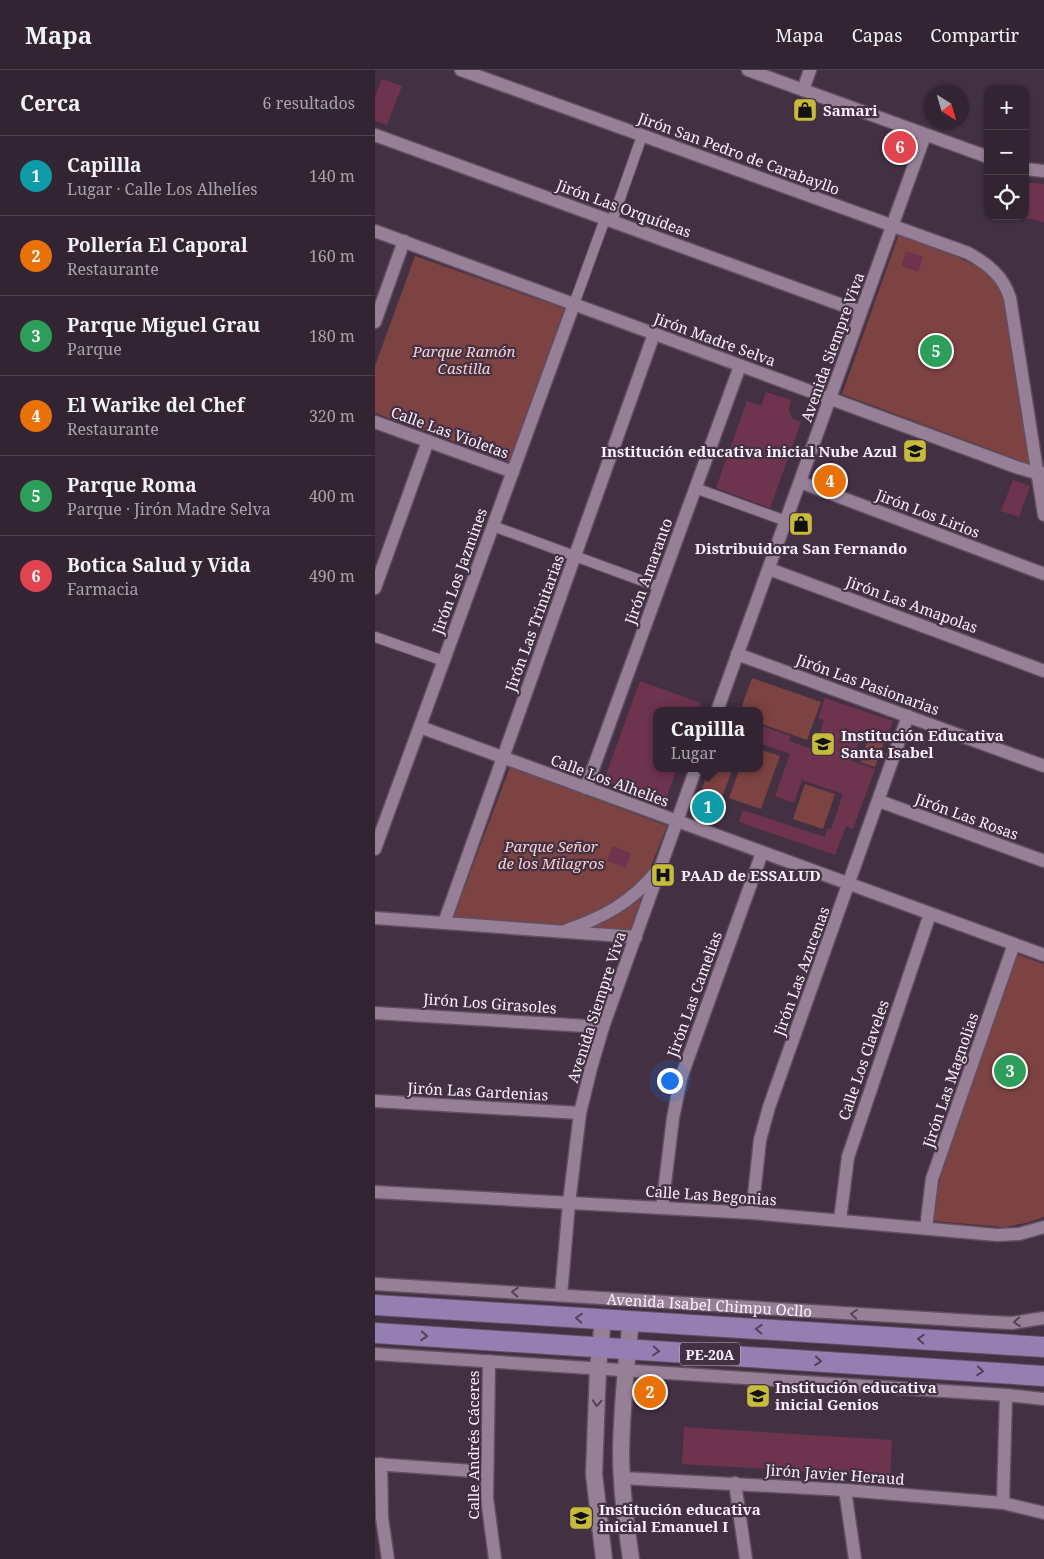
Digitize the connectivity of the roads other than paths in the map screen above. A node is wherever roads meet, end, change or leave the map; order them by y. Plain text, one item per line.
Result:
1 (461, 70) edge
2 (748, 70) edge
3 (810, 70) edge
4 (803, 90) junction
5 (375, 135) edge
6 (925, 135) junction
7 (642, 136) junction
8 (984, 157) edge
9 (1029, 169) edge
10 (1044, 171) edge
11 (608, 220) junction
12 (893, 226) junction
13 (375, 231) edge
14 (404, 241) junction
15 (574, 304) junction
16 (861, 312) junction
17 (375, 322) edge
18 (654, 334) junction
19 (740, 366) junction
20 (830, 399) junction
21 (375, 422) edge
22 (428, 441) junction
23 (513, 472) junction
24 (1041, 474) edge
25 (800, 482) junction
26 (695, 488) junction
27 (1044, 515) edge
28 (786, 522) junction
29 (493, 526) junction
30 (575, 556) junction
31 (769, 568) junction
32 (1044, 574) edge
33 (659, 587) junction
34 (375, 588) edge
35 (375, 637) edge
36 (737, 654) junction
37 (444, 661) junction
38 (1044, 671) edge
39 (718, 707) edge
40 (908, 716) junction
41 (420, 727) junction
42 (503, 758) junction
43 (1044, 766) edge
44 (695, 772) edge
45 (586, 788) junction
46 (879, 801) junction
47 (677, 822) junction
48 (375, 849) edge
49 (762, 853) junction
50 (1044, 862) edge
51 (662, 864) junction
52 (849, 884) junction
53 (930, 914) junction
54 (375, 918) edge
55 (444, 923) junction
56 (561, 932) junction
57 (636, 937) junction
58 (1014, 944) junction
59 (1044, 955) edge
60 (375, 1013) edge
61 (603, 1027) junction
62 (375, 1101) edge
63 (580, 1113) junction
64 (375, 1192) edge
65 (569, 1203) junction
66 (662, 1208) junction
67 (752, 1213) junction
68 (840, 1220) junction
69 (1044, 1227) edge
70 (926, 1228) junction
71 (375, 1284) edge
72 (561, 1295) junction
73 (605, 1298) junction
74 (633, 1300) junction
75 (375, 1305) edge
76 (1044, 1318) edge
77 (603, 1320) junction
78 (631, 1321) junction
79 (375, 1333) edge
80 (600, 1347) junction
81 (1042, 1347) edge
82 (628, 1349) junction
83 (375, 1354) edge
84 (489, 1361) junction
85 (598, 1368) junction
86 (626, 1370) junction
87 (1044, 1376) edge
88 (1006, 1395) junction
89 (1044, 1399) edge
90 (378, 1464) edge
91 (487, 1472) junction
92 (622, 1478) junction
93 (735, 1483) junction
94 (845, 1490) junction
95 (1003, 1503) junction
96 (1044, 1513) edge
97 (388, 1559) edge
98 (495, 1559) edge
99 (604, 1559) edge
100 (631, 1559) edge
101 (746, 1559) edge
102 (855, 1559) edge

1 - 7 street, Jirón San Pedro de Carabayllo
2 - 4 street
3 - 4 street
4 - 6 street
5 - 11 street, Jirón Las Orquídeas
6 - 8 street
6 - 12 street, Avenida Siempre Viva
7 - 11 street
7 - 12 street, Jirón San Pedro de Carabayllo
9 - 10 street
11 - 15 street
11 - 16 street, Jirón Las Orquídeas
12 - 16 street, Avenida Siempre Viva
12 - 24 street, Jirón San Pedro de Carabayllo
13 - 14 street, Jirón Madre Selva
14 - 15 street, Jirón Madre Selva
14 - 17 street
15 - 18 street, Jirón Madre Selva
15 - 23 street, Jirón Los Jazmines
16 - 20 street, Avenida Siempre Viva
18 - 19 street, Jirón Madre Selva
18 - 30 street, Jirón Las Trinitarias
19 - 20 street, Jirón Madre Selva
19 - 26 street, Jirón Amaranto
20 - 24 street, Jirón Madre Selva
20 - 25 street, Avenida Siempre Viva
21 - 22 street, Calle Las Violetas
22 - 23 street, Calle Las Violetas
22 - 34 street
23 - 29 street, Jirón Los Jazmines
24 - 27 street
25 - 28 street, Avenida Siempre Viva
25 - 32 street, Jirón Los Lirios
26 - 28 street
26 - 33 street, Jirón Amaranto
28 - 31 street, Avenida Siempre Viva
29 - 30 street
29 - 37 street, Jirón Los Jazmines
30 - 33 street
30 - 42 street, Jirón Las Trinitarias
31 - 36 street, Avenida Siempre Viva
31 - 38 street, Jirón Las Amapolas
33 - 45 street, Jirón Amaranto
35 - 37 street
36 - 39 street, Avenida Siempre Viva
36 - 40 street, Jirón Las Pasionarias
37 - 41 street, Jirón Los Jazmines
40 - 43 street, Jirón Las Pasionarias
40 - 46 street, Jirón Las Azucenas
41 - 42 street, Calle Los Alhelíes
41 - 48 street, Jirón Los Jazmines
42 - 45 street, Calle Los Alhelíes
42 - 55 street, Jirón Las Trinitarias
44 - 47 street, Avenida Siempre Viva
45 - 47 street, Calle Los Alhelíes
46 - 50 street, Jirón Las Rosas
46 - 52 street, Jirón Las Azucenas
47 - 49 street, Calle Los Alhelíes
47 - 51 street, Avenida Siempre Viva
49 - 52 street, Calle Los Alhelíes
49 - 66 street, Jirón Las Camelias
51 - 56 street
51 - 57 street, Avenida Siempre Viva
52 - 53 street, Calle Los Alhelíes
52 - 67 street, Jirón Las Azucenas
53 - 58 street, Calle Los Alhelíes
53 - 68 street, Calle Los Claveles
54 - 55 street
55 - 56 street
56 - 57 street
57 - 61 street, Avenida Siempre Viva
58 - 59 street, Calle Los Alhelíes
58 - 70 street, Jirón Las Magnolias
60 - 61 street, Jirón Los Girasoles
61 - 63 street, Avenida Siempre Viva
62 - 63 street, Jirón Las Gardenias
63 - 65 street, Avenida Siempre Viva
64 - 65 street, Calle Las Begonias
65 - 66 street, Calle Las Begonias
65 - 72 street, Avenida Siempre Viva
66 - 67 street, Calle Las Begonias
67 - 68 street, Calle Las Begonias
68 - 70 street, Calle Las Begonias
69 - 70 street, Calle Las Begonias
72 -> 71 street, Avenida Isabel Chimpu Ocllo
72 - 73 street, Avenida Isabel Chimpu Ocllo
73 - 74 street, Avenida Isabel Chimpu Ocllo
73 - 77 street
76 -> 74 street, Avenida Isabel Chimpu Ocllo
74 - 78 street
77 -> 75 main road, Avenida Isabel Chimpu Ocllo / PE-20A
77 - 78 main road, Avenida Isabel Chimpu Ocllo / PE-20A
77 - 80 street
81 -> 78 main road, Avenida Isabel Chimpu Ocllo / PE-20A
78 - 82 street
79 -> 80 main road, PE-20A
80 - 82 main road, PE-20A
80 - 85 street
82 - 86 street
82 -> 87 main road, PE-20A
83 - 84 street
84 - 85 street
84 - 91 street, Calle Andrés Cáceres
85 - 86 street
85 -> 99 street
86 - 88 street
86 - 92 street
88 - 89 street
88 - 95 street
90 - 91 street
90 - 97 street
91 - 98 street, Calle Andrés Cáceres
92 - 93 street, Jirón Javier Heraud
92 - 100 street
93 - 94 street, Jirón Javier Heraud
93 - 101 street
94 - 95 street, Jirón Javier Heraud
94 - 102 street
95 - 96 street, Jirón Javier Heraud

